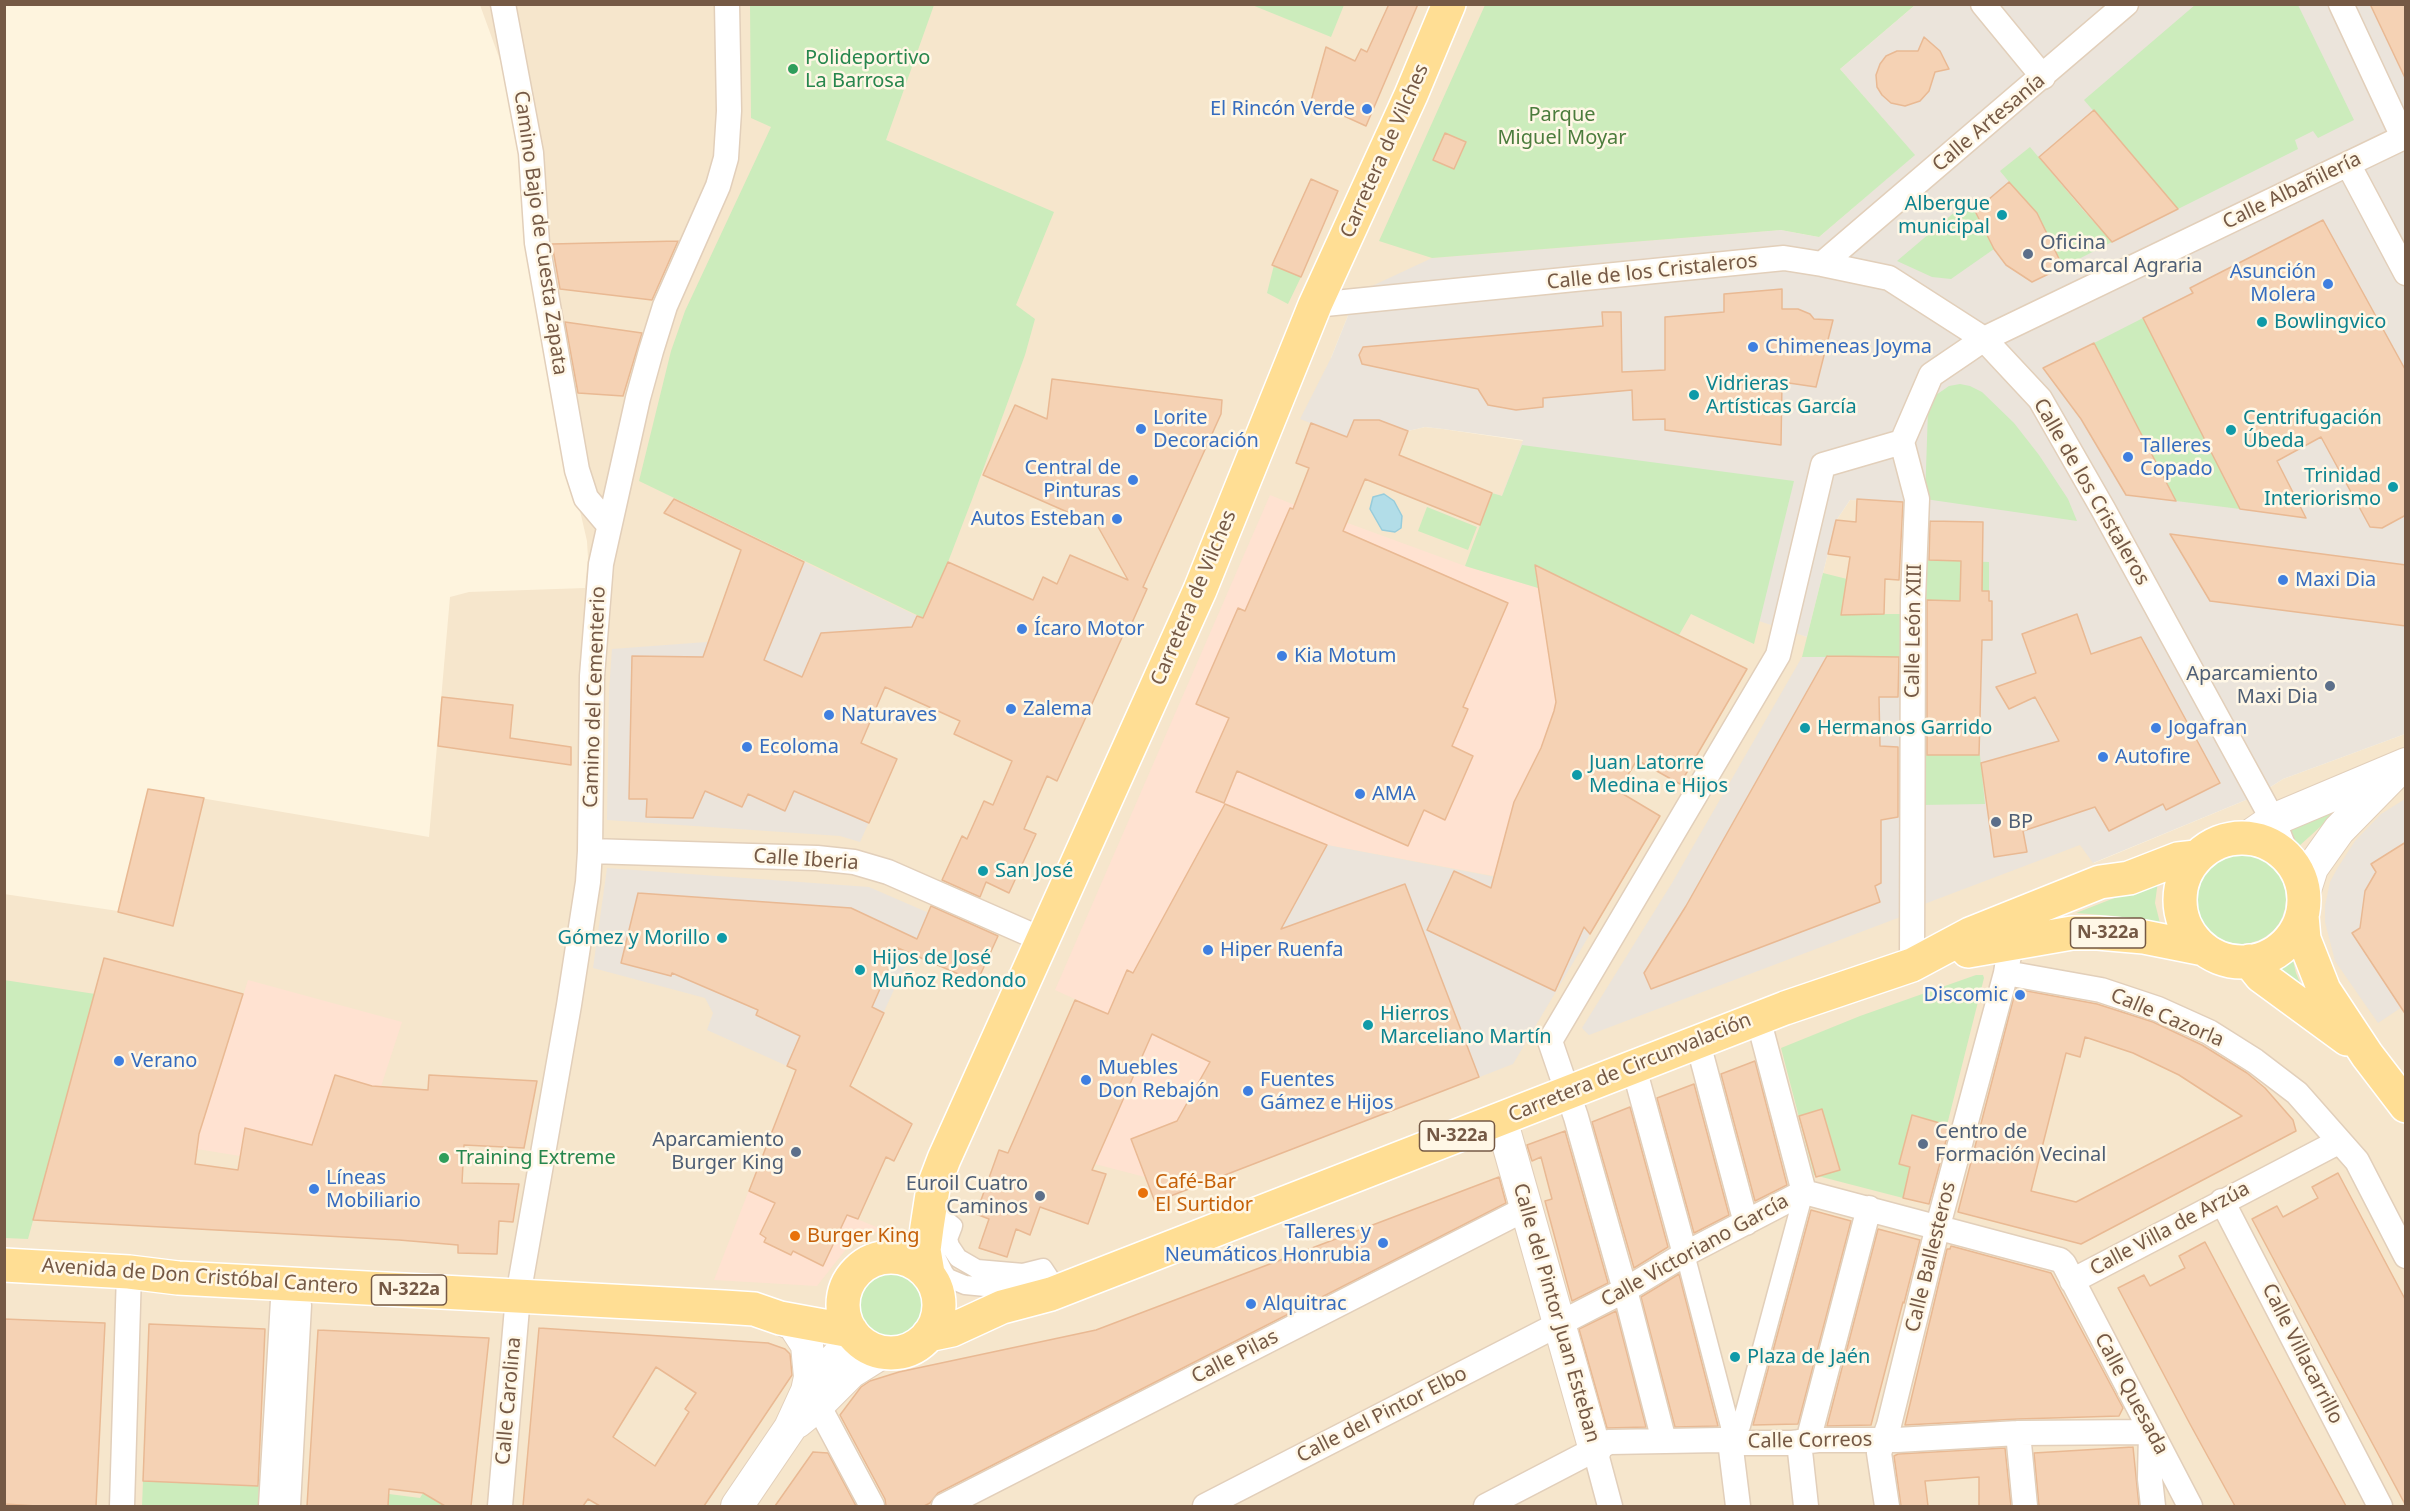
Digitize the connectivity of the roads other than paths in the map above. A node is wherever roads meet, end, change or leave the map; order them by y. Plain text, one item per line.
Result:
1 (503, 4) edge
2 (727, 4) edge
3 (1449, 4) edge
4 (1983, 4) edge
5 (2126, 4) edge
6 (2341, 4) edge
7 (2043, 77) junction
8 (2404, 136) edge
9 (2348, 164) junction
10 (1822, 264) junction
11 (2406, 273) edge
12 (1315, 305) junction
13 (1983, 339) junction
14 (1902, 442) junction
15 (608, 524) junction
16 (2403, 765) edge
17 (2260, 829) junction
18 (590, 851) junction
19 (2196, 857) junction
20 (2129, 878) junction
21 (2303, 904) junction
22 (1043, 940) junction
23 (2204, 949) junction
24 (2008, 958) junction
25 (2249, 961) junction
26 (1917, 963) junction
27 (1758, 1018) junction
28 (1698, 1043) junction
29 (2367, 1055) junction
30 (1634, 1068) junction
31 (1569, 1093) junction
32 (2406, 1106) edge
33 (1501, 1119) junction
34 (2338, 1142) junction
35 (933, 1188) junction
36 (1804, 1192) junction
37 (2222, 1201) junction
38 (1527, 1208) junction
39 (1869, 1208) junction
40 (1746, 1223) junction
41 (1938, 1226) junction
42 (1685, 1254) junction
43 (887, 1256) junction
44 (2406, 1256) edge
45 (4, 1265) edge
46 (1043, 1268) joint
47 (129, 1272) junction
48 (932, 1279) junction
49 (2072, 1281) junction
50 (292, 1283) junction
51 (1625, 1290) junction
52 (843, 1295) junction
53 (518, 1296) junction
54 (1002, 1306) junction
55 (767, 1314) junction
56 (1559, 1324) junction
57 (852, 1334) junction
58 (928, 1335) junction
59 (883, 1353) junction
60 (813, 1398) junction
61 (2151, 1432) junction
62 (2018, 1433) junction
63 (1883, 1440) junction
64 (1665, 1442) junction
65 (1730, 1442) junction
66 (1803, 1442) junction
67 (1595, 1450) junction
68 (122, 1506) edge
69 (271, 1506) edge
70 (288, 1506) edge
71 (500, 1506) edge
72 (737, 1506) edge
73 (872, 1506) edge
74 (944, 1506) edge
75 (1205, 1506) edge
76 (1486, 1506) edge
77 (1610, 1506) edge
78 (1738, 1506) edge
79 (1806, 1506) edge
80 (1887, 1506) edge
81 (2025, 1506) edge
82 (2153, 1506) edge
83 (2190, 1506) edge
84 (2380, 1506) edge

1 - 15 street, Camino Bajo de Cuesta Zapata
2 - 15 street, Camino del Cementerio
3 - 12 main road, Carretera de Vilches
4 - 7 street
5 - 7 street, Calle Artesanía
6 - 8 street
7 - 10 street, Calle Artesanía
8 - 9 street, Calle Albañilería
9 - 11 street
9 - 13 street, Calle Albañilería
10 - 12 street, Calle de los Cristaleros
10 - 13 street, Calle de los Cristaleros
12 - 22 main road, Carretera de Vilches
13 - 14 street, Calle Albañilería
13 - 17 street, Calle de los Cristaleros
14 - 26 street, Calle León XIII
14 - 31 street
15 - 18 street, Camino del Cementerio
16 - 17 street
16 - 21 street
17 - 19 main road, N-322a
17 - 21 main road, N-322a
18 - 22 street, Calle Iberia
18 - 53 street, Camino del Cementerio
19 - 20 main road, Carretera de Circunvalación / N-322a
19 - 23 main road, N-322a
20 - 24 main road, Carretera de Circunvalación
20 - 26 main road, Carretera de Circunvalación / N-322a
21 - 25 main road, N-322a
21 - 29 main road, N-322a
22 - 35 main road, Carretera de Vilches
23 - 24 main road, Carretera de Circunvalación / N-322a
23 - 25 main road, N-322a
24 - 26 main road, Carretera de Circunvalación / N-322a
24 - 34 street, Calle Cazorla
24 - 41 street, Calle Ballesteros
25 - 29 main road, N-322a
26 - 27 main road, Carretera de Circunvalación / N-322a
27 - 28 main road, Carretera de Circunvalación / N-322a
27 - 36 street
28 - 30 main road, Carretera de Circunvalación / N-322a
28 - 40 street
29 - 32 main road, N-322a
30 - 31 main road, Carretera de Circunvalación / N-322a
30 - 42 street
31 - 33 main road, Carretera de Circunvalación / N-322a
31 - 51 street
33 - 38 street, Calle del Pintor Juan Esteban
33 - 54 main road, Carretera de Circunvalación / N-322a
34 - 37 street, Calle Villa de Arzúa
34 - 44 street, Calle Cazorla
35 - 43 main road, Carretera de Vilches
35 - 48 main road, Carretera de Vilches
36 - 39 street, Calle Victoriano García
36 - 40 street, Calle Victoriano García
36 - 65 street
37 - 49 street, Calle Villa de Arzúa
37 - 84 street, Calle Villacarrillo
38 - 56 street, Calle del Pintor Juan Esteban
38 - 74 street, Calle Pilas
39 - 41 street, Calle Victoriano García
39 - 66 street
40 - 42 street, Calle Victoriano García
41 - 49 street, Calle Villa de Arzúa
41 - 63 street, Calle Ballesteros
42 - 51 street, Calle Victoriano García
42 - 65 street
43 - 48 main road, N-322a
43 - 52 main road
45 - 47 main road, Avenida de Don Cristóbal Cantero / N-322a
46 - 46 street
47 - 50 main road, Avenida de Don Cristóbal Cantero / N-322a
47 - 68 street
48 - 54 main road, Carretera de Circunvalación / N-322a
48 - 58 main road
49 - 61 street, Calle Quesada
50 - 53 main road, Avenida de Don Cristóbal Cantero / N-322a
50 - 69 street
50 - 70 street
51 - 56 street, Calle Victoriano García
51 - 64 street
52 - 55 main road, Avenida de Don Cristóbal Cantero / N-322a
52 - 57 main road
53 - 55 main road, Avenida de Don Cristóbal Cantero / N-322a
53 - 71 street, Calle Carolina
54 - 58 main road, Carretera de Circunvalación / N-322a
55 - 57 main road, Avenida de Don Cristóbal Cantero / N-322a
55 - 60 street
56 - 67 street, Calle del Pintor Juan Esteban
56 - 75 street, Calle del Pintor Elbo
57 - 59 main road, N-322a
57 - 60 street
58 - 59 main road, N-322a
59 - 60 street
60 - 72 street
60 - 73 street
61 - 62 street, Calle Correos
61 - 82 street
61 - 83 street, Calle Quesada
62 - 63 street, Calle Correos
62 - 81 street
63 - 66 street, Calle Correos
63 - 80 street, Calle Ballesteros
64 - 65 street, Calle Correos
64 - 67 street, Calle Correos
65 - 66 street, Calle Correos
65 - 78 street
66 - 79 street
67 - 76 street, Calle Correos
67 - 77 street, Calle del Pintor Juan Esteban

